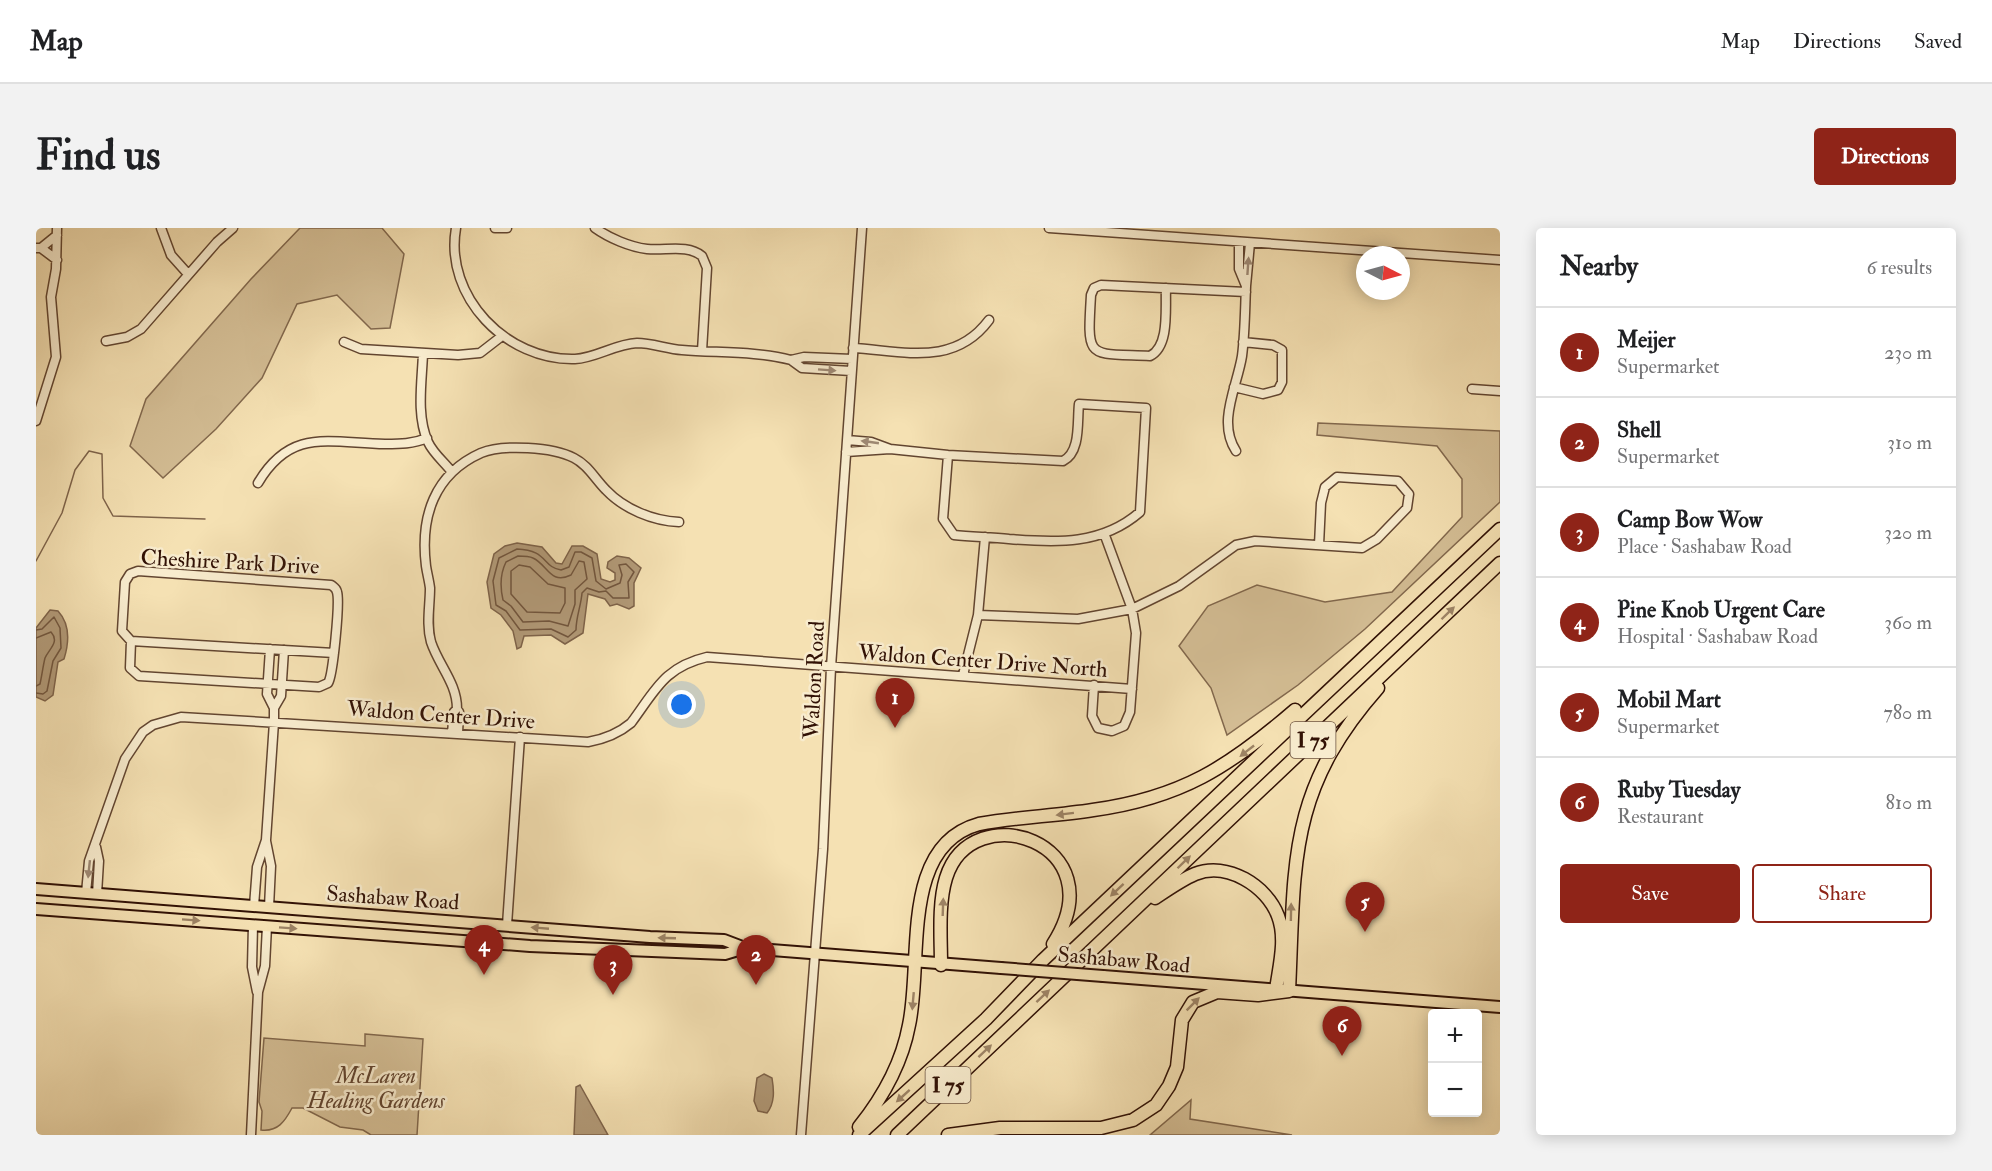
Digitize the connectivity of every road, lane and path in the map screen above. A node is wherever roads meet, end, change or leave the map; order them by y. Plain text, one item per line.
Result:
1 (161, 228) edge
2 (233, 228) edge
3 (456, 228) edge
4 (495, 228) edge
5 (507, 228) edge
6 (595, 228) edge
7 (862, 228) edge
8 (1049, 228) edge
9 (57, 232) edge
10 (1239, 243) junction
11 (1250, 243) junction
12 (38, 248) edge
13 (57, 260) junction
14 (1500, 260) edge
15 (188, 274) junction
16 (1167, 288) junction
17 (1246, 289) junction
18 (989, 320) dead end
19 (502, 336) junction
20 (106, 340) dead end
21 (344, 342) dead end
22 (1243, 342) junction
23 (853, 348) junction
24 (702, 351) junction
25 (423, 353) junction
26 (852, 359) junction
27 (791, 360) junction
28 (851, 371) junction
29 (1234, 387) junction
30 (1472, 389) dead end
31 (1500, 391) edge
32 (36, 421) edge
33 (427, 438) junction
34 (847, 440) junction
35 (890, 449) junction
36 (1236, 451) dead end
37 (846, 452) junction
38 (948, 455) junction
39 (452, 471) junction
40 (258, 483) dead end
41 (679, 522) dead end
42 (1500, 529) edge
43 (1104, 533) junction
44 (985, 537) junction
45 (1319, 544) junction
46 (1500, 563) edge
47 (1132, 609) junction
48 (978, 615) junction
49 (1429, 631) junction
50 (131, 641) junction
51 (270, 650) junction
52 (284, 650) junction
53 (334, 653) junction
54 (831, 667) junction
55 (963, 675) junction
56 (1342, 675) junction
57 (268, 684) junction
58 (281, 685) junction
59 (1094, 685) junction
60 (1132, 688) junction
61 (274, 708) junction
62 (274, 722) junction
63 (455, 733) junction
64 (520, 737) junction
65 (266, 840) junction
66 (36, 890) edge
67 (92, 894) junction
68 (149, 898) junction
69 (254, 906) junction
70 (269, 907) junction
71 (36, 909) edge
72 (75, 912) junction
73 (382, 915) junction
74 (141, 916) junction
75 (1127, 917) junction
76 (447, 920) junction
77 (254, 925) junction
78 (507, 925) junction
79 (267, 926) junction
80 (594, 933) junction
81 (370, 934) junction
82 (435, 939) junction
83 (695, 939) junction
84 (591, 948) junction
85 (745, 948) junction
86 (815, 952) junction
87 (694, 953) junction
88 (1043, 960) junction
89 (916, 963) junction
90 (941, 965) junction
91 (1276, 990) junction
92 (1289, 991) junction
93 (258, 992) junction
94 (1500, 1007) edge
95 (251, 1135) edge
96 (801, 1135) edge
97 (852, 1135) edge
98 (859, 1135) edge
99 (897, 1135) edge
100 (948, 1135) edge

1 - 15 street
2 - 15 street
3 - 19 street
4 - 5 street
6 - 24 street
7 - 23 street, Waldon Road
8 - 10 street
9 - 12 street
9 - 13 street
10 - 11 street
10 - 17 street
11 - 14 street
17 -> 11 street
12 - 13 street
13 - 32 street
15 - 20 street
16 - 16 street
16 - 17 street
17 - 22 street
18 - 23 street
19 - 24 street
19 - 25 street
21 - 25 street
22 - 29 street
22 - 29 street
23 - 26 street, Waldon Road
24 - 27 street
25 - 33 street
26 - 27 street
26 - 28 street, Waldon Road
27 -> 28 street
28 - 34 street, Waldon Road
29 - 36 street
30 - 31 street
33 - 39 street
33 - 40 street
35 -> 34 street
34 - 37 street, Waldon Road
35 - 37 street
35 - 38 street
37 - 54 street, Waldon Road
38 - 43 street
38 - 44 street
39 - 41 street
39 - 63 street
42 - 56 highway, I 75
43 - 44 street
43 - 47 street
44 - 48 street
45 - 45 street
45 - 47 street
49 -> 46 highway, I 75
47 - 48 street
47 - 60 street
48 - 55 street
75 -> 49 highway, I 75
92 -> 49 highway
50 - 51 street
50 - 53 street, Cheshire Park Drive
50 - 57 street, Cheshire Park Drive
51 - 52 street
51 - 57 street
52 - 53 street
52 - 58 street
53 - 58 street, Cheshire Park Drive
54 - 55 street, Waldon Center Drive North
54 - 64 street, Waldon Center Drive
54 - 86 street, Waldon Road
55 - 59 street, Waldon Center Drive North
56 -> 88 highway, I 75
56 -> 89 highway
57 - 58 street, Cheshire Park Drive
57 - 61 street
58 - 61 street
59 - 60 street, Waldon Center Drive North
59 - 60 street
61 - 62 street
62 - 63 street, Waldon Center Drive
62 - 65 street
62 - 67 street, Waldon Center Drive
63 - 64 street, Waldon Center Drive
64 - 78 street
65 - 69 street
65 - 70 street
66 - 67 main road, Sashabaw Road
67 - 68 main road, Sashabaw Road
67 - 72 main road
68 - 69 main road, Sashabaw Road
68 - 74 main road
69 - 70 main road, Sashabaw Road
70 - 73 main road, Sashabaw Road
71 - 72 main road, Sashabaw Road
72 - 74 main road, Sashabaw Road
73 - 76 main road, Sashabaw Road
73 - 81 main road
74 -> 77 main road, Sashabaw Road
75 - 91 highway
99 -> 75 highway, I 75
76 - 78 main road, Sashabaw Road
76 - 82 main road
77 - 79 main road, Sashabaw Road
77 - 93 street
80 -> 78 main road, Sashabaw Road
79 -> 81 main road, Sashabaw Road
79 - 93 street
83 -> 80 main road, Sashabaw Road
80 - 84 main road
81 - 82 main road, Sashabaw Road
82 - 84 main road, Sashabaw Road
83 - 85 main road, Sashabaw Road
83 - 87 main road
84 - 87 main road, Sashabaw Road
85 - 86 main road, Sashabaw Road
85 - 87 main road, Sashabaw Road
86 - 89 main road, Sashabaw Road
86 - 96 street, Waldon Road
90 -> 88 highway
88 -> 98 highway, I 75
89 - 90 main road, Sashabaw Road
89 -> 97 highway
90 - 91 main road, Sashabaw Road, bridge
91 - 92 main road, Sashabaw Road
92 - 94 main road, Sashabaw Road
100 -> 92 highway
93 - 95 street

